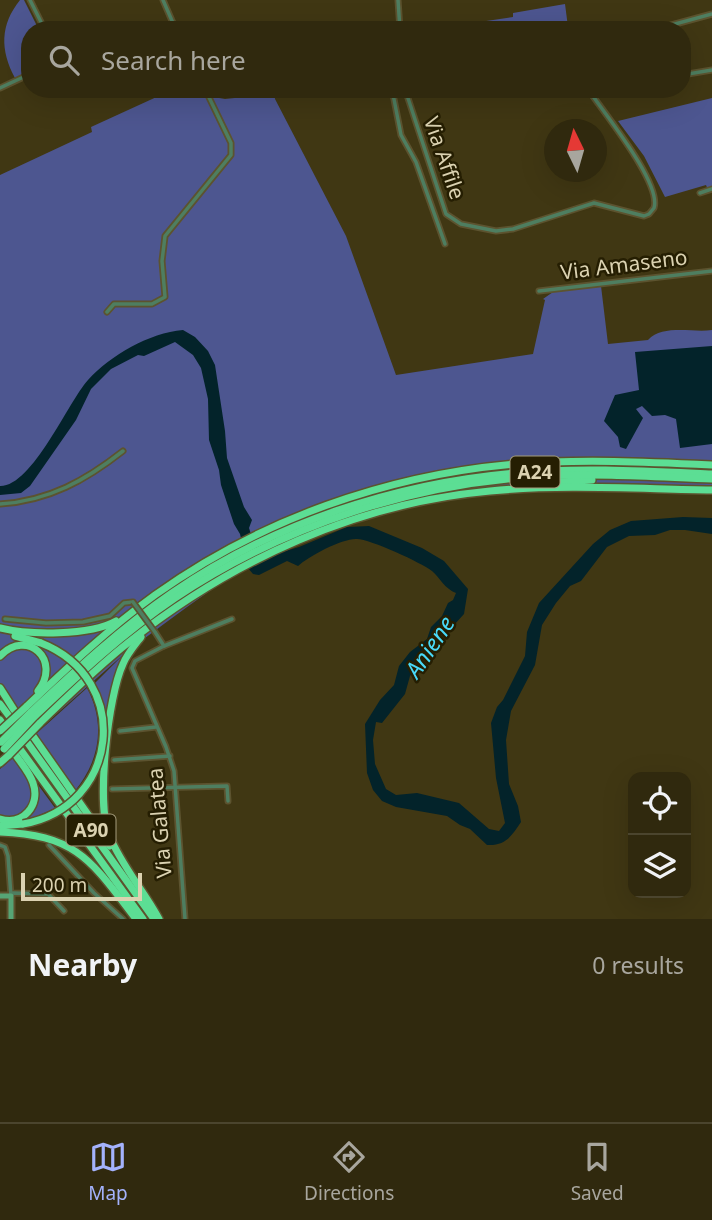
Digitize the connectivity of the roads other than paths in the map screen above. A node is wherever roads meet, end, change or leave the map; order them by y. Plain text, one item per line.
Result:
1 (30, 0) edge
2 (163, 0) edge
3 (398, 0) edge
4 (712, 14) edge
5 (40, 21) edge
6 (172, 21) edge
7 (399, 21) edge
8 (686, 21) edge
9 (712, 70) edge
10 (691, 74) edge
11 (21, 78) edge
12 (0, 88) edge
13 (209, 98) edge
14 (394, 98) edge
15 (408, 98) edge
16 (594, 98) edge
17 (712, 189) edge
18 (701, 193) dead end
19 (444, 244) dead end
20 (712, 271) edge
21 (539, 291) dead end
22 (107, 312) dead end
23 (124, 451) dead end
24 (712, 465) edge
25 (712, 478) edge
26 (712, 490) edge
27 (488, 491) junction
28 (0, 504) edge
29 (363, 509) junction
30 (234, 563) junction
31 (154, 596) junction
32 (232, 619) dead end
33 (1, 626) edge
34 (151, 630) junction
35 (164, 646) junction
36 (0, 656) edge
37 (0, 688) edge
38 (0, 704) edge
39 (32, 713) junction
40 (1, 724) edge
41 (157, 727) junction
42 (120, 731) dead end
43 (7, 749) edge
44 (170, 756) junction
45 (114, 760) dead end
46 (0, 763) edge
47 (176, 787) junction
48 (112, 789) dead end
49 (228, 801) dead end
50 (0, 819) edge
51 (0, 826) edge
52 (0, 832) edge
53 (0, 845) edge
54 (49, 845) dead end
55 (126, 866) junction
56 (11, 895) junction
57 (0, 896) edge
58 (64, 911) dead end
59 (11, 919) edge
60 (123, 919) edge
61 (136, 919) edge
62 (143, 919) edge
63 (157, 919) edge
64 (185, 919) edge

1 - 5 street
2 - 6 street
3 - 7 street
4 - 8 street
9 - 10 street
11 - 12 street
13 - 22 street
14 - 19 street
15 - 16 street, Via Affile
17 - 18 street
20 - 21 street, Via Amaseno
23 - 28 street
24 - 31 highway
25 - 27 highway
25 - 29 highway, A24
26 - 27 highway
27 - 29 highway
29 - 30 highway
29 - 30 highway, A24
30 - 34 highway
30 - 39 highway, A24
31 - 33 highway
31 - 39 highway
32 - 35 street
33 - 34 street, bridge
33 - 51 highway, bridge
34 - 35 street
34 - 39 highway
34 - 55 highway
35 - 41 street, Via Galatea
36 - 39 highway
37 - 38 highway
39 - 40 highway, bridge
39 - 43 highway, A24, bridge
41 - 42 street
41 - 44 street, Via Galatea
43 - 46 highway
43 - 50 highway
43 - 62 highway, A90
44 - 45 street
44 - 47 street, Via Galatea
47 - 48 street
47 - 49 street
47 - 64 street, Via Galatea
52 - 61 highway
53 - 56 street
54 - 60 street
55 - 63 highway
55 - 63 highway, A90
56 - 57 street
56 - 58 street
56 - 59 street

